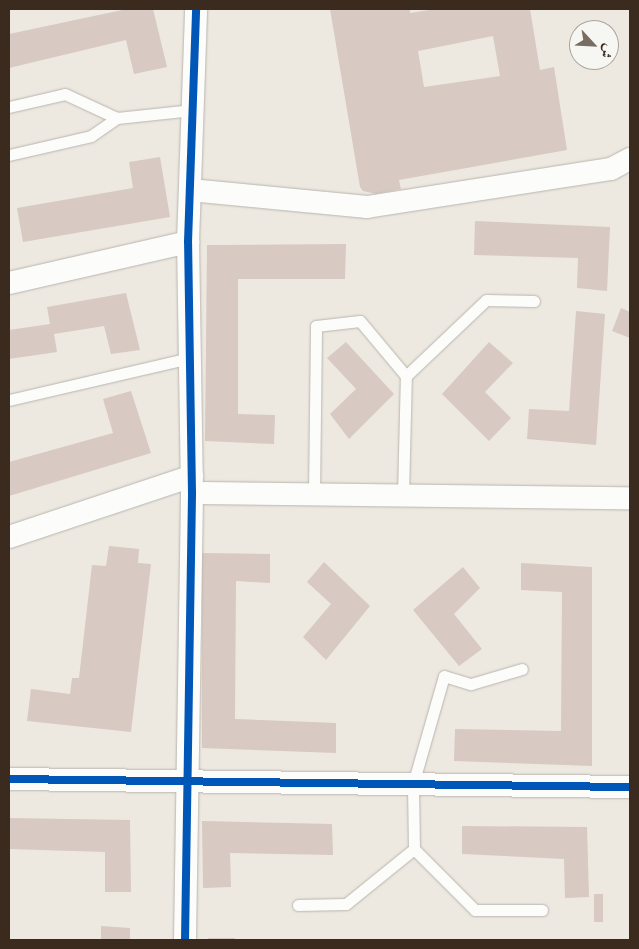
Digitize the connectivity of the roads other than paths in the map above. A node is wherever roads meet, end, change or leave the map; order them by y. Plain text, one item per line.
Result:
1 (196, 9) edge
2 (9, 107) edge
3 (192, 110) junction
4 (117, 118) junction
5 (9, 155) edge
6 (630, 160) edge
7 (190, 190) junction
8 (188, 242) junction
9 (9, 283) edge
10 (534, 301) dead end
11 (189, 358) junction
12 (406, 376) junction
13 (9, 400) edge
14 (192, 484) junction
15 (314, 494) junction
16 (403, 495) junction
17 (630, 498) edge
18 (9, 537) edge
19 (522, 669) dead end
20 (9, 779) edge
21 (187, 780) junction
22 (413, 784) junction
23 (630, 787) edge
24 (414, 849) junction
25 (298, 905) dead end
26 (542, 910) dead end
27 (185, 940) edge

1 - 3 street
2 - 4 lane
3 - 4 lane
3 - 7 street
4 - 5 lane
6 - 7 street
7 - 8 street
8 - 9 street
8 - 11 street
10 - 12 lane
11 - 13 lane
11 - 14 street
12 - 15 lane
12 - 16 lane
14 - 15 street
14 - 18 street
14 - 21 street
15 - 16 street
16 - 17 street
19 - 22 lane
20 - 21 street
21 - 22 street
21 - 27 street
22 - 23 street
22 - 24 lane
24 - 25 lane
24 - 26 lane

